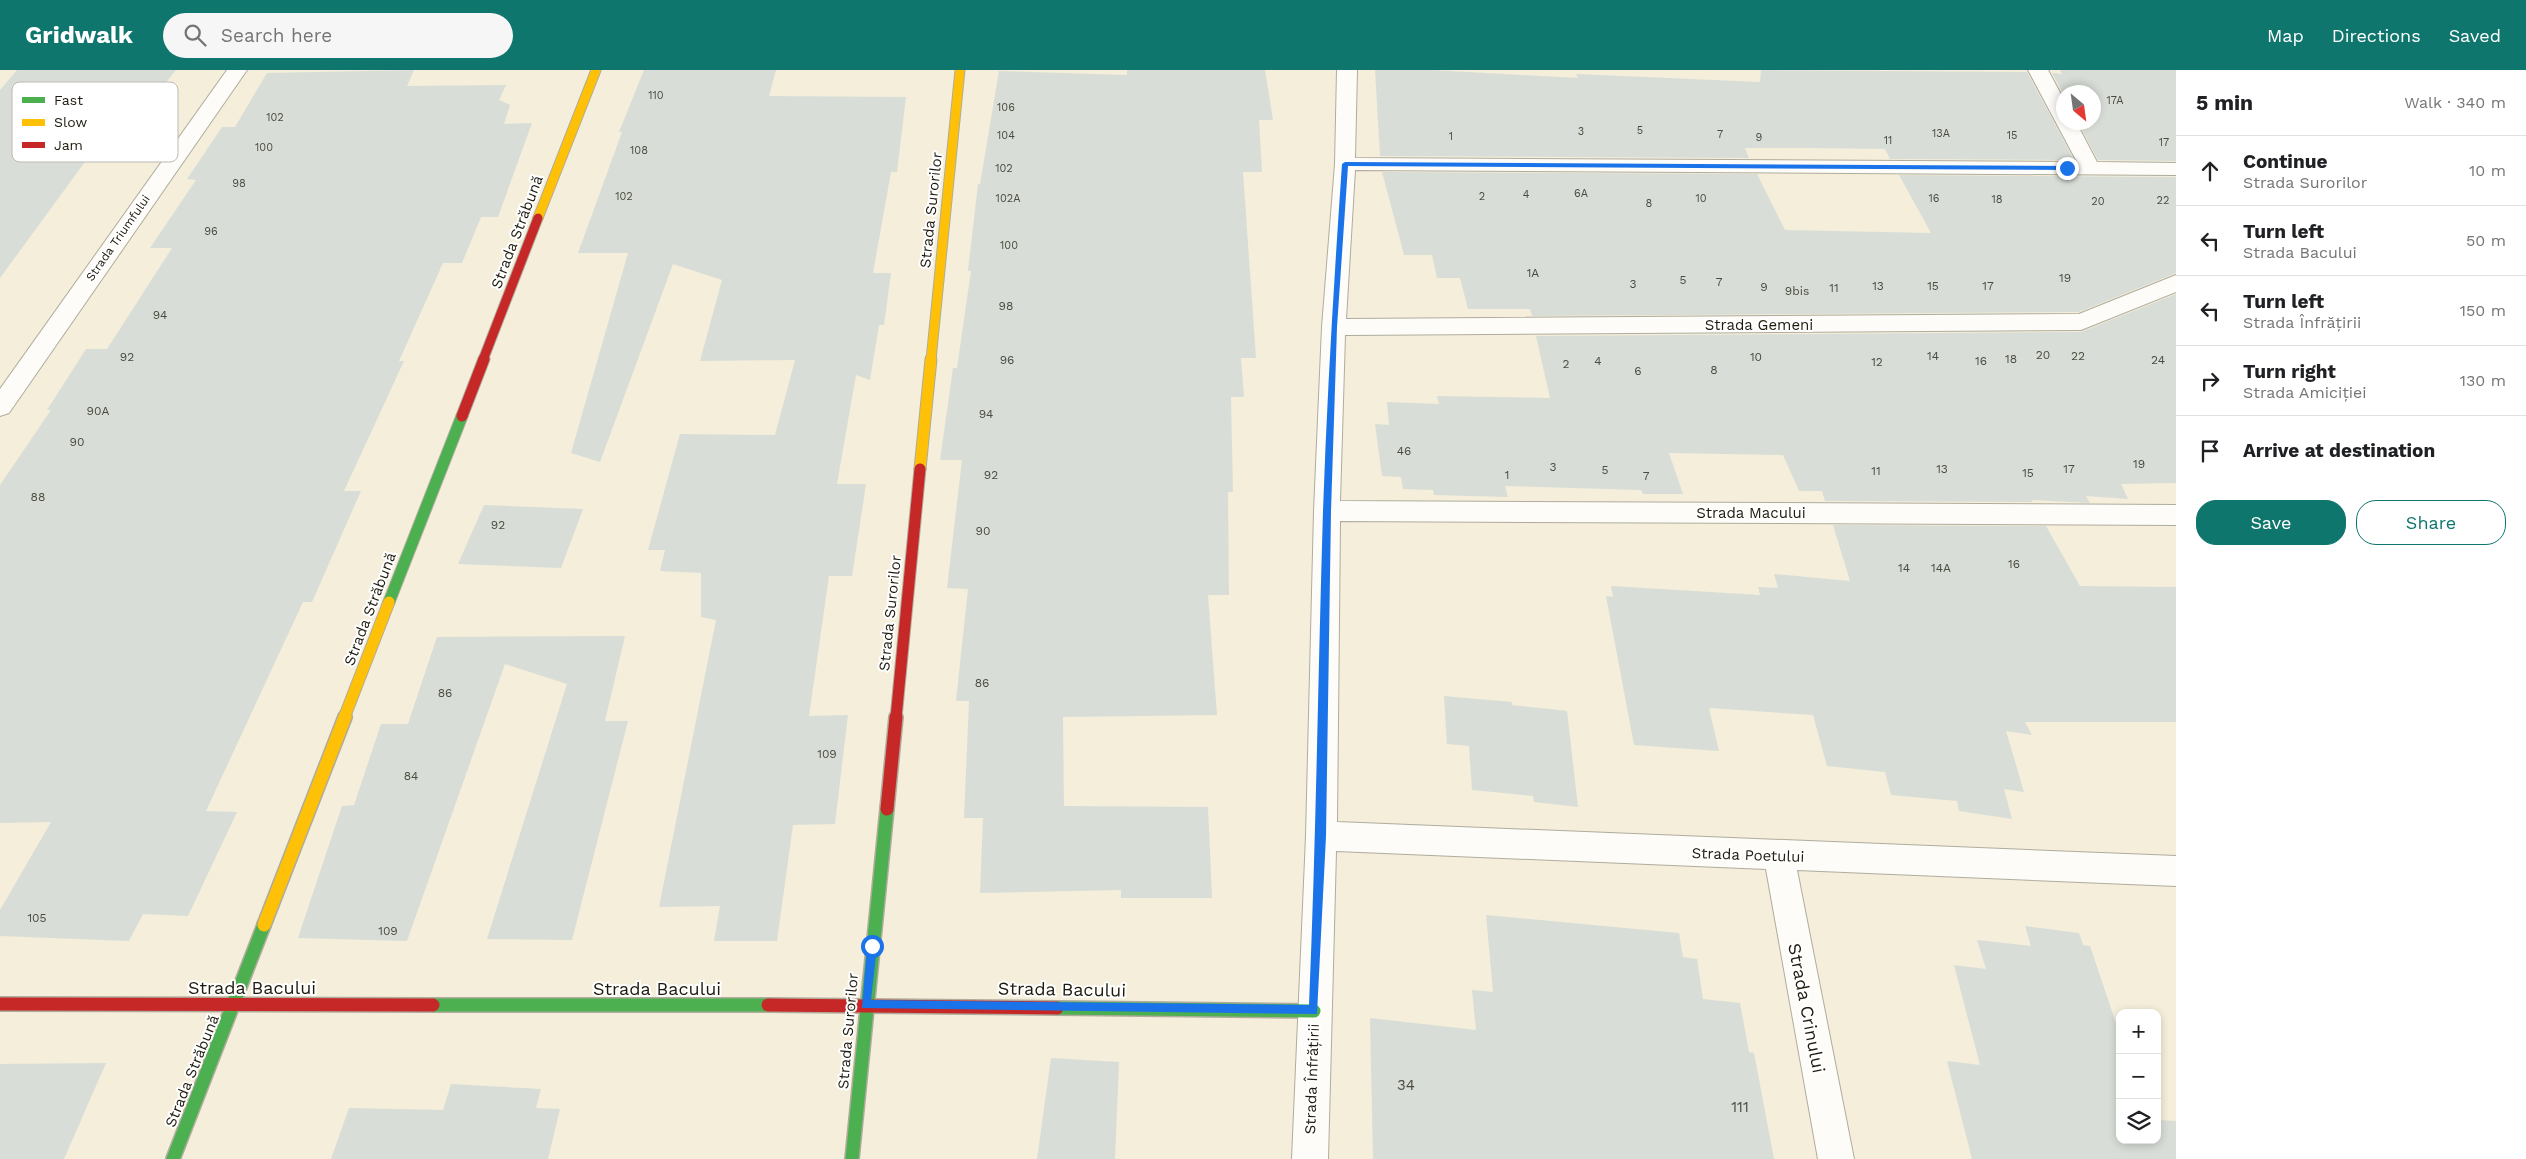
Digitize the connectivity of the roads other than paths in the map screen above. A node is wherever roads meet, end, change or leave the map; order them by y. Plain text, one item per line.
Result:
1 (237, 70) edge
2 (596, 70) edge
3 (960, 70) edge
4 (1347, 70) edge
5 (2038, 70) edge
6 (2056, 104) edge
7 (2070, 130) edge
8 (178, 154) edge
9 (172, 162) edge
10 (1345, 164) junction
11 (2090, 168) junction
12 (2176, 168) edge
13 (2176, 284) edge
14 (1334, 327) junction
15 (0, 407) edge
16 (1327, 511) junction
17 (2176, 515) edge
18 (1321, 836) junction
19 (1779, 856) junction
20 (2176, 871) edge
21 (0, 1004) edge
22 (234, 1004) junction
23 (866, 1004) junction
24 (1314, 1010) junction
25 (173, 1159) edge
26 (852, 1159) edge
27 (1310, 1159) edge
28 (1836, 1159) edge

1 - 8 street, Strada Triumfului
2 - 22 street, Strada Străbună
3 - 23 street, Strada Surorilor
4 - 10 street, Strada Înfrățirii
5 - 6 street
7 - 11 street
9 - 15 street, Strada Triumfului
10 - 11 street
10 - 14 street, Strada Înfrățirii
11 - 12 street
13 - 14 street, Strada Gemeni
14 - 16 street, Strada Înfrățirii
16 - 17 street, Strada Macului
16 - 18 street, Strada Înfrățirii
18 - 19 street, Strada Poetului
18 - 24 street, Strada Înfrățirii
19 - 20 street, Strada Poetului
19 - 28 street, Strada Crinului
21 - 22 street, Strada Bacului
22 - 23 street, Strada Bacului
22 - 25 street, Strada Străbună
23 - 24 street, Strada Bacului
23 - 26 street, Strada Surorilor
24 - 27 street, Strada Înfrățirii

